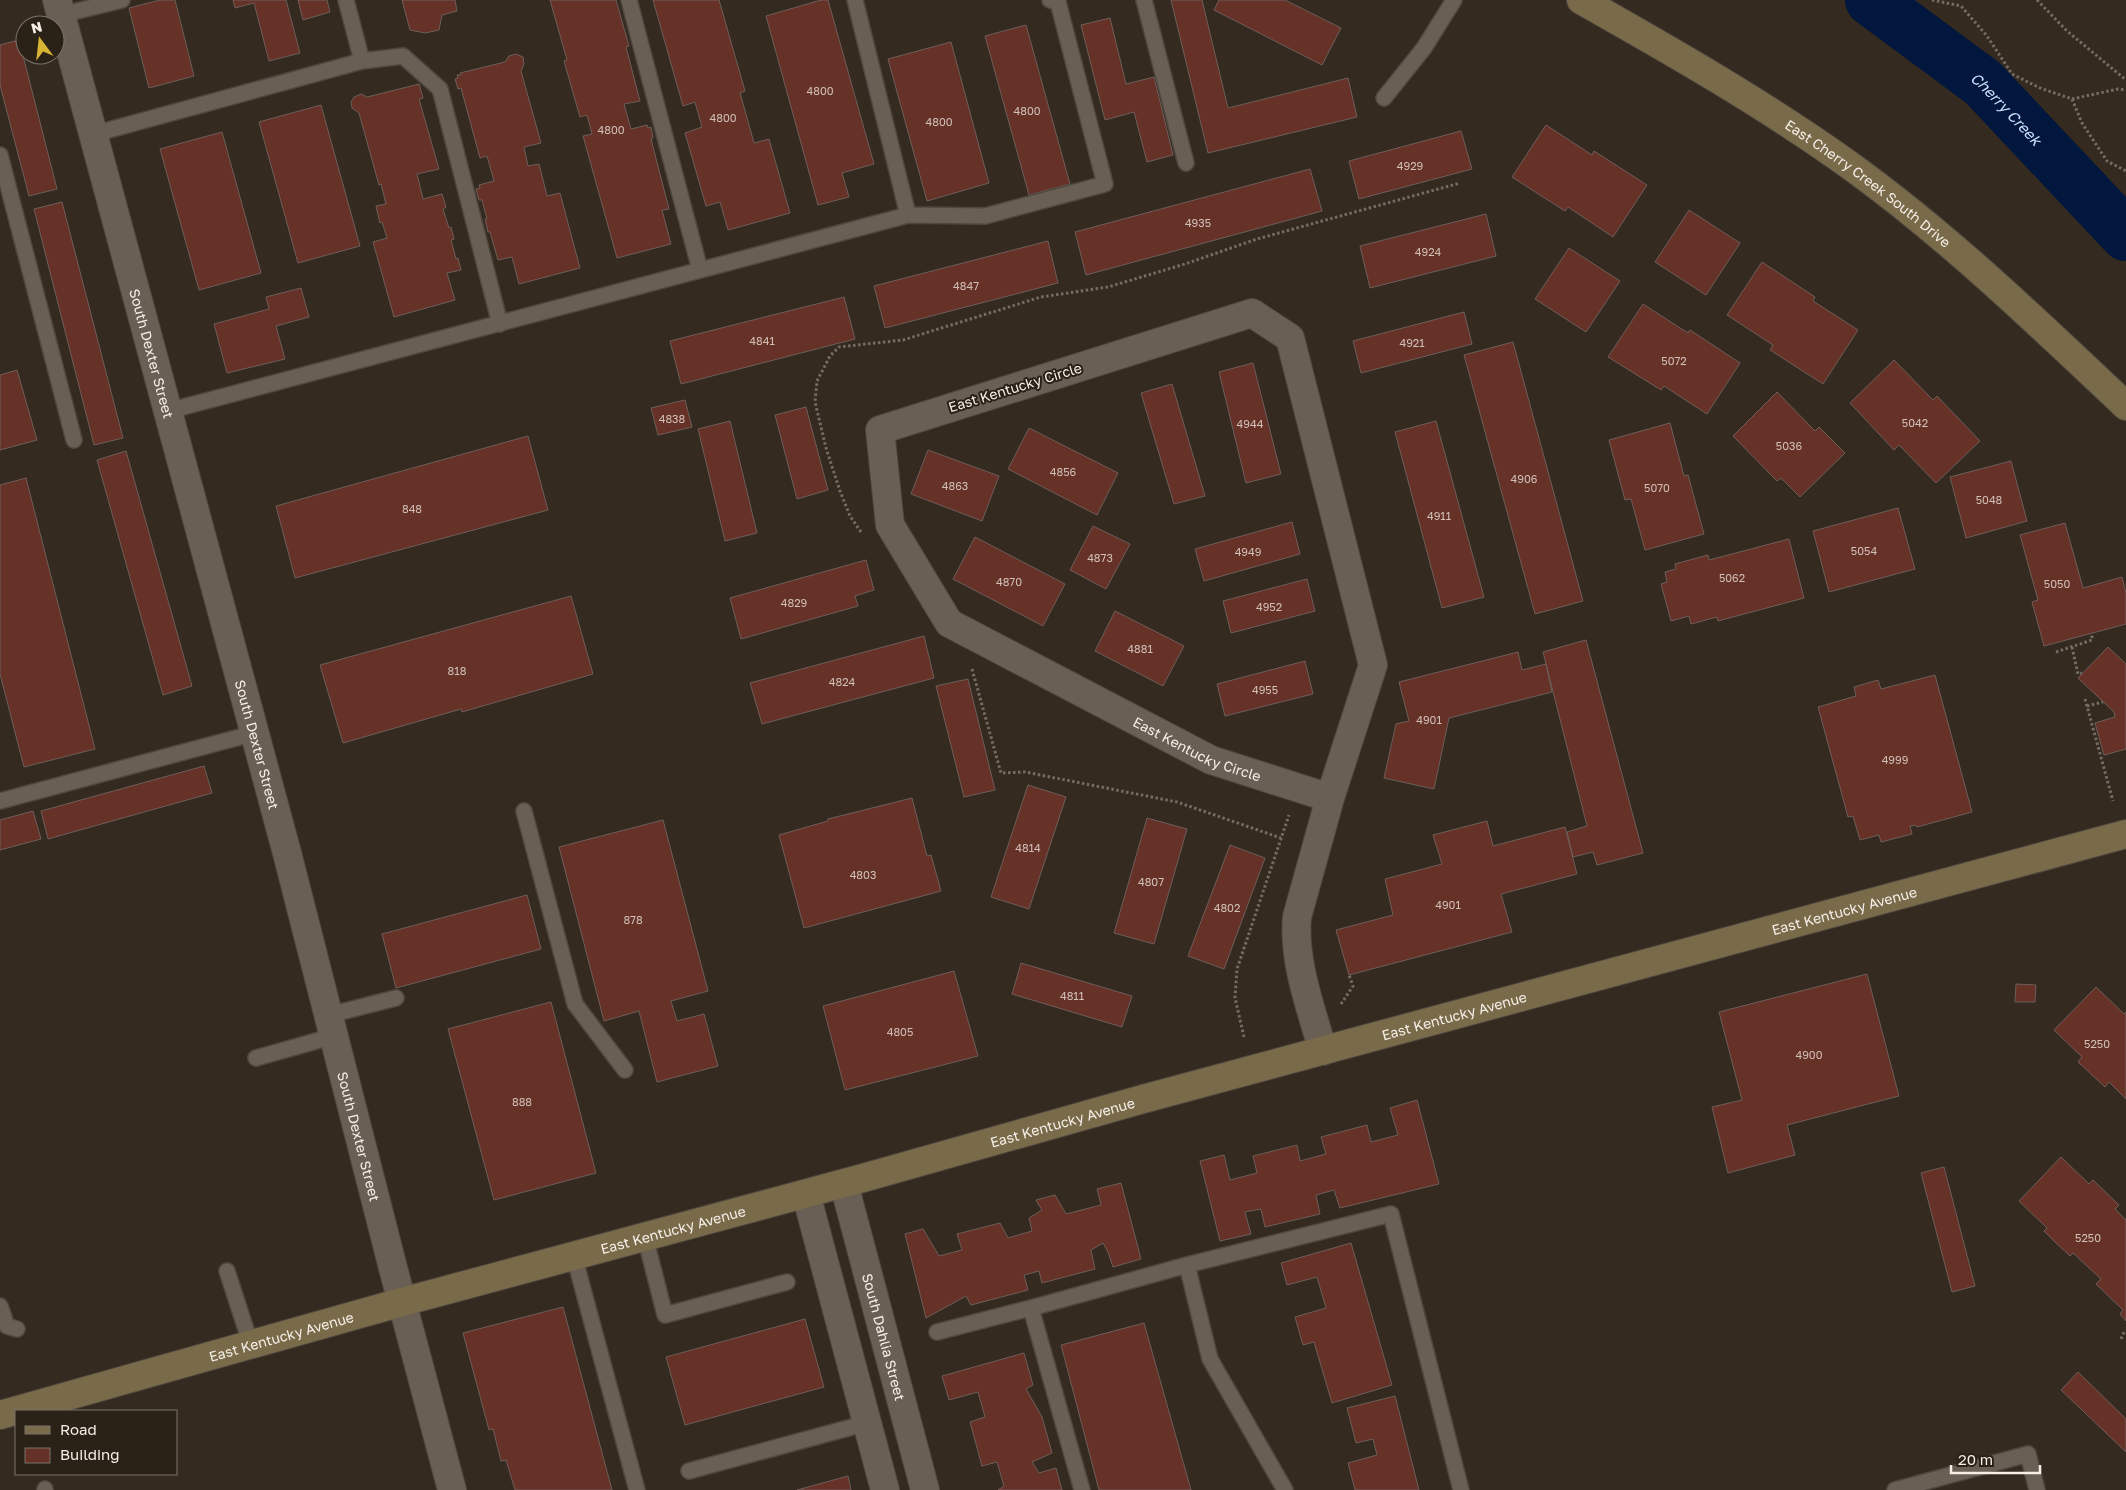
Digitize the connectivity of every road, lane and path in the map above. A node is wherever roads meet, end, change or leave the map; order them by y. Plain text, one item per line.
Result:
1 (122, 0) edge
2 (346, 0) edge
3 (629, 0) edge
4 (855, 0) edge
5 (1050, 0) edge
6 (1144, 0) edge
7 (1454, 0) edge
8 (1581, 0) edge
9 (1932, 0) edge
10 (2038, 0) edge
11 (59, 8) edge
12 (362, 61) junction
13 (2126, 80) edge
14 (2126, 90) edge
15 (1384, 98) dead end
16 (2072, 98) junction
17 (94, 134) junction
18 (0, 155) edge
19 (1186, 163) dead end
20 (2126, 171) edge
21 (1460, 183) dead end
22 (908, 215) junction
23 (700, 270) junction
24 (500, 324) junction
25 (2126, 406) edge
26 (168, 412) junction
27 (74, 440) dead end
28 (863, 536) dead end
29 (2092, 633) dead end
30 (2072, 647) junction
31 (2056, 652) dead end
32 (970, 659) dead end
33 (2082, 673) dead end
34 (2085, 699) dead end
35 (2103, 702) dead end
36 (2087, 706) junction
37 (255, 733) junction
38 (1330, 798) junction
39 (0, 801) edge
40 (2113, 801) dead end
41 (524, 811) dead end
42 (1290, 813) dead end
43 (2126, 834) edge
44 (1281, 838) junction
45 (1349, 975) dead end
46 (396, 998) dead end
47 (1341, 1004) dead end
48 (331, 1026) junction
49 (1244, 1037) dead end
50 (1323, 1051) junction
51 (256, 1058) dead end
52 (625, 1070) dead end
53 (844, 1184) junction
54 (806, 1194) junction
55 (645, 1237) junction
56 (574, 1256) junction
57 (1187, 1265) junction
58 (227, 1271) dead end
59 (787, 1282) dead end
60 (402, 1302) junction
61 (0, 1306) edge
62 (1031, 1308) junction
63 (18, 1329) dead end
64 (2125, 1330) edge
65 (938, 1332) dead end
66 (2121, 1338) dead end
67 (250, 1345) junction
68 (18, 1410) edge
69 (15, 1411) edge
70 (0, 1415) edge
71 (867, 1423) junction
72 (689, 1471) dead end
73 (452, 1490) edge
74 (637, 1490) edge
75 (885, 1490) edge
76 (925, 1490) edge
77 (1082, 1490) edge
78 (1285, 1490) edge
79 (1461, 1490) edge
80 (1895, 1490) edge
81 (2037, 1490) edge

1 - 11 lane
2 - 12 lane
3 - 23 lane
4 - 22 lane
5 - 22 lane
6 - 19 lane
7 - 15 lane
8 - 25 street, East Cherry Creek South Drive
9 - 16 path
10 - 13 path
11 - 17 street, South Dexter Street
12 - 17 lane
12 - 24 lane
14 - 16 path
16 - 20 path
17 - 26 street, South Dexter Street
18 - 27 lane
21 - 28 path
22 - 23 lane
23 - 24 lane
24 - 26 lane
26 - 37 street, South Dexter Street
29 - 30 path
30 - 31 path
30 - 33 path
32 - 44 path
34 - 36 path
35 - 36 path
36 - 40 path
37 - 39 lane
37 - 48 street, South Dexter Street
38 - 38 street, East Kentucky Circle
38 - 50 street, East Kentucky Circle
41 - 52 lane
42 - 44 path
43 - 50 street, East Kentucky Avenue
44 - 49 path
45 - 47 path
46 - 48 lane
48 - 51 lane
48 - 60 street, South Dexter Street
50 - 53 street, East Kentucky Avenue
53 - 54 street, East Kentucky Avenue
53 - 76 street, South Dahlia Street
54 - 55 street, East Kentucky Avenue
54 - 71 street
55 - 56 street, East Kentucky Avenue
55 - 59 lane
56 - 60 street, East Kentucky Avenue
56 - 74 lane
57 - 62 lane
57 - 78 lane
57 - 79 lane
58 - 67 lane
60 - 67 street, East Kentucky Avenue
60 - 73 street, South Dexter Street
61 - 63 lane
62 - 65 lane
62 - 77 lane
64 - 66 path
67 - 68 street, East Kentucky Avenue
69 - 70 street, East Kentucky Avenue
71 - 72 lane
71 - 75 street
80 - 81 lane

